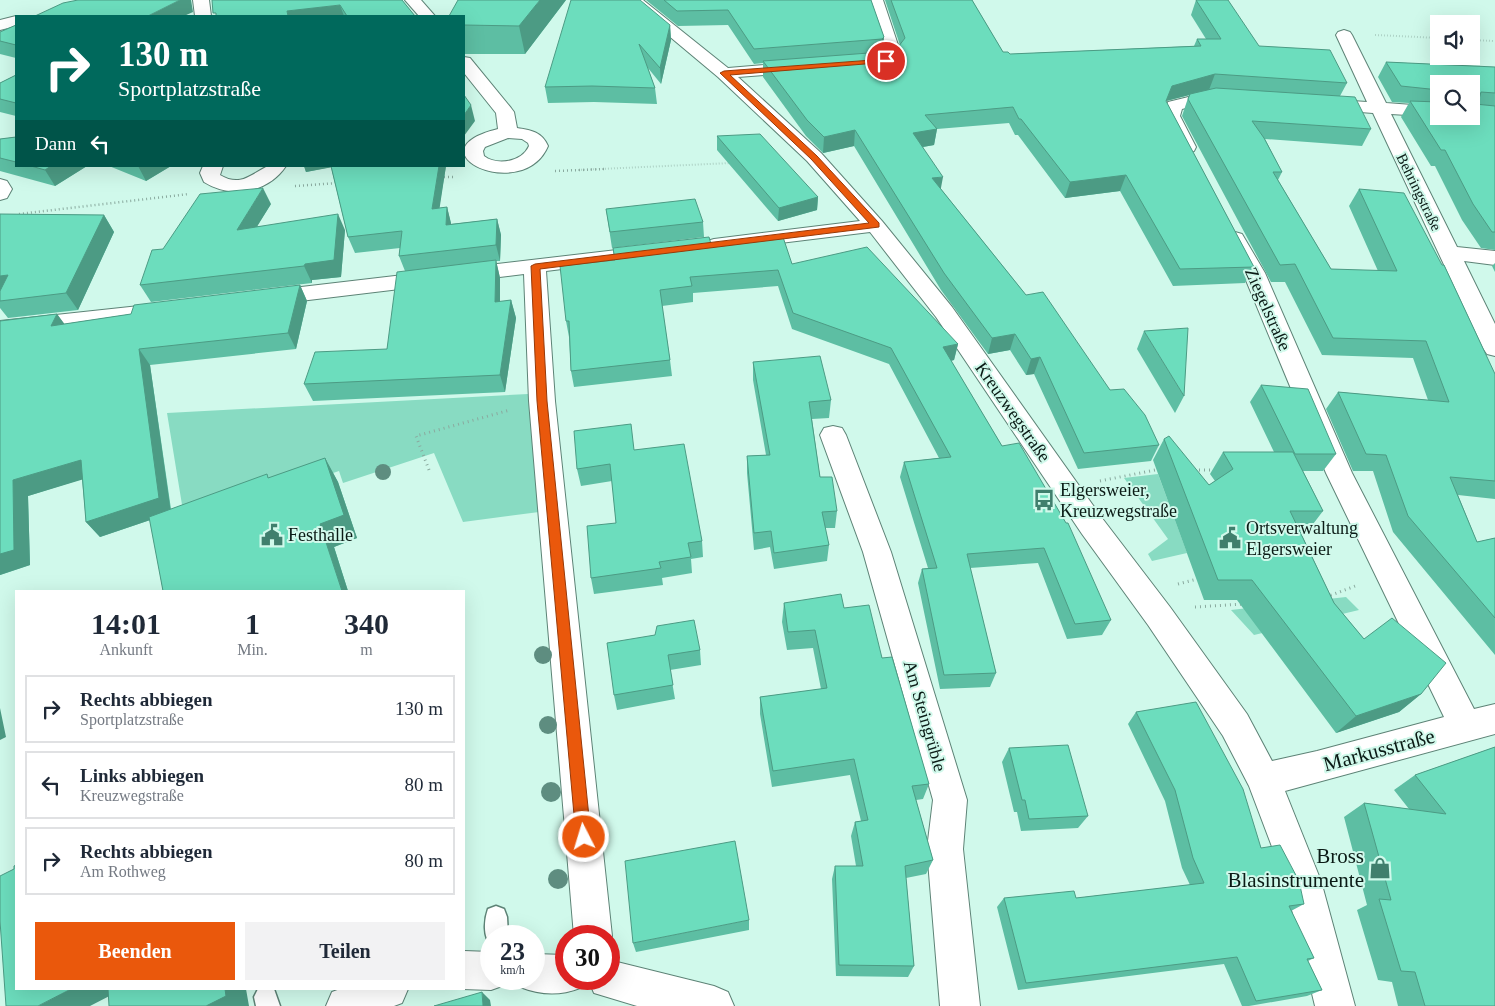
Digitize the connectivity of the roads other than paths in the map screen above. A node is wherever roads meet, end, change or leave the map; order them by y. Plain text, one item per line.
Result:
1 (201, 0) edge
2 (413, 0) edge
3 (634, 0) edge
4 (875, 0) edge
5 (203, 15) edge
6 (425, 15) edge
7 (15, 22) edge
8 (0, 25) edge
9 (1344, 35) road end
10 (465, 63) edge
11 (848, 64) edge
12 (819, 66) edge
13 (724, 73) junction
14 (1249, 100) edge
15 (1299, 103) edge
16 (1378, 108) junction
17 (1430, 111) edge
18 (508, 132) dead end
19 (213, 167) edge
20 (276, 167) edge
21 (1199, 169) edge
22 (0, 185) edge
23 (0, 194) edge
24 (1226, 221) edge
25 (876, 225) junction
26 (1449, 253) junction
27 (1495, 258) edge
28 (535, 266) junction
29 (248, 300) edge
30 (188, 307) edge
31 (0, 329) edge
32 (1495, 348) edge
33 (833, 435) dead end
34 (1480, 723) edge
35 (1263, 779) junction
36 (592, 925) edge
37 (465, 970) edge
38 (480, 971) edge
39 (620, 982) edge
40 (385, 990) edge
41 (346, 1006) edge
42 (714, 1006) edge
43 (960, 1006) edge
44 (1335, 1006) edge

1 - 5 street
2 - 6 street
3 - 13 street, Kreuzwegstraße
4 - 11 street
7 - 8 street
9 - 16 street, Behringstraße
10 - 18 street
12 - 13 street
13 - 25 street, Kreuzwegstraße
14 - 21 street
15 - 16 street
16 - 17 street
16 - 26 street, Behringstraße
19 - 20 street
22 - 23 street
24 - 34 street, Ziegelstraße
25 - 28 street
25 - 35 street, Kreuzwegstraße
26 - 27 street
26 - 32 street, Behringstraße
28 - 29 street
28 - 36 street
30 - 31 street
33 - 43 street, Am Steingrüble
34 - 35 street, Markusstraße
35 - 44 street, Kreuzwegstraße
37 - 38 street
39 - 42 street
40 - 41 street

